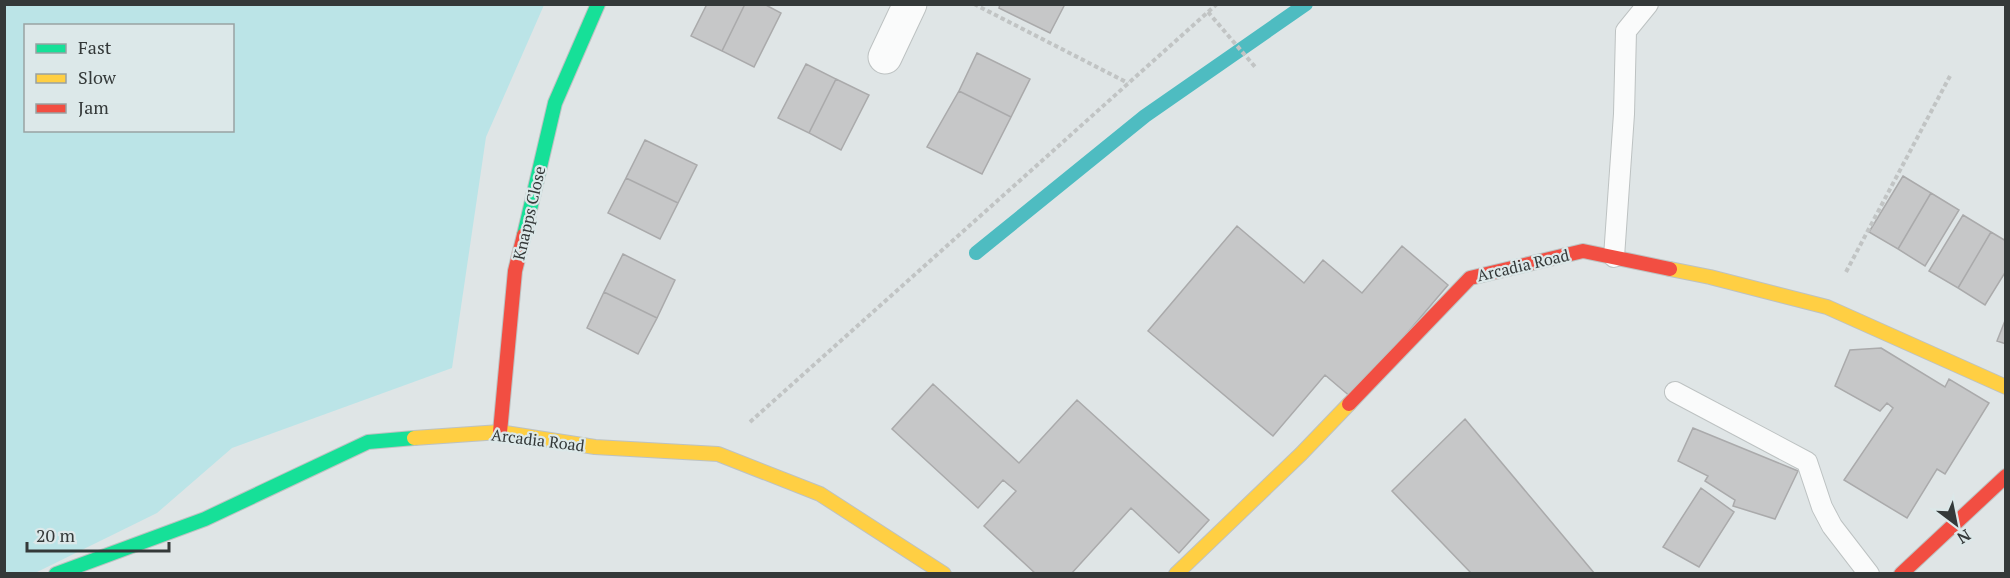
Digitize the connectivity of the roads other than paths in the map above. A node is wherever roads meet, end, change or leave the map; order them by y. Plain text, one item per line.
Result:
1 (598, 4) edge
2 (910, 4) edge
3 (1648, 4) edge
4 (885, 57) dead end
5 (1614, 257) junction
6 (2006, 387) edge
7 (1675, 392) dead end
8 (500, 432) junction
9 (2006, 476) edge
10 (56, 573) edge
11 (944, 573) edge
12 (1176, 573) edge
13 (1869, 573) edge
14 (1901, 573) edge

1 - 8 street, Knapps Close
2 - 4 street
3 - 5 lane
5 - 6 street, Arcadia Road
5 - 12 street, Arcadia Road
7 - 13 lane
8 - 10 street, Arcadia Road
8 - 11 street, Arcadia Road
9 - 14 street

